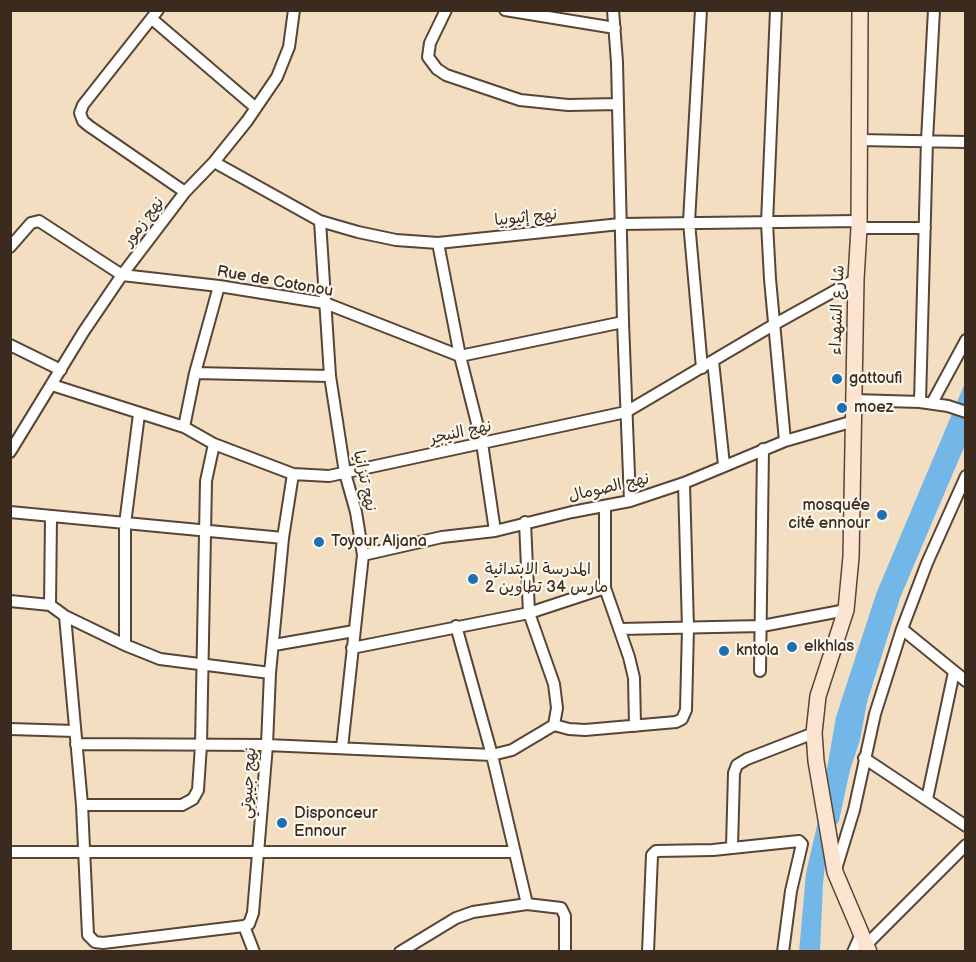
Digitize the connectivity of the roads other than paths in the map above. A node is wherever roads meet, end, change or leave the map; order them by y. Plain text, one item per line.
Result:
1 (294, 10) edge
2 (446, 10) edge
3 (505, 10) edge
4 (613, 10) edge
5 (701, 10) edge
6 (776, 10) edge
7 (860, 10) edge
8 (934, 10) edge
9 (155, 15) edge
10 (615, 28) junction
11 (618, 104) junction
12 (256, 108) junction
13 (859, 140) junction
14 (927, 140) junction
15 (966, 142) edge
16 (214, 162) junction
17 (185, 192) junction
18 (320, 220) junction
19 (689, 222) junction
20 (767, 223) junction
21 (620, 224) junction
22 (859, 225) junction
23 (925, 228) junction
24 (438, 243) junction
25 (10, 247) edge
26 (122, 275) junction
27 (856, 279) junction
28 (219, 286) junction
29 (325, 303) junction
30 (622, 322) junction
31 (775, 324) junction
32 (966, 340) edge
33 (10, 345) edge
34 (460, 356) junction
35 (714, 361) junction
36 (702, 368) junction
37 (61, 370) junction
38 (195, 372) junction
39 (330, 376) junction
40 (52, 386) junction
41 (854, 400) junction
42 (920, 402) junction
43 (932, 403) junction
44 (626, 412) junction
45 (966, 412) edge
46 (139, 414) junction
47 (854, 421) junction
48 (184, 427) junction
49 (785, 441) junction
50 (482, 443) junction
51 (214, 444) junction
52 (763, 449) junction
53 (10, 452) edge
54 (724, 465) junction
55 (345, 473) junction
56 (293, 474) junction
57 (966, 476) edge
58 (684, 483) junction
59 (963, 490) edge
60 (630, 501) junction
61 (605, 506) junction
62 (10, 512) edge
63 (51, 517) junction
64 (525, 522) junction
65 (125, 524) junction
66 (204, 531) junction
67 (495, 531) junction
68 (283, 538) junction
69 (363, 555) junction
70 (605, 588) junction
71 (10, 601) edge
72 (50, 605) junction
73 (846, 610) junction
74 (529, 613) junction
75 (65, 616) junction
76 (456, 626) junction
77 (762, 626) junction
78 (620, 628) junction
79 (688, 628) junction
80 (902, 629) junction
81 (354, 631) junction
82 (125, 645) junction
83 (274, 645) junction
84 (352, 648) junction
85 (202, 663) junction
86 (760, 671) dead end
87 (954, 672) junction
88 (270, 673) junction
89 (966, 681) edge
90 (554, 725) junction
91 (634, 726) junction
92 (10, 729) edge
93 (75, 731) junction
94 (814, 733) junction
95 (76, 744) junction
96 (201, 745) junction
97 (267, 745) junction
98 (342, 748) junction
99 (492, 755) junction
100 (864, 758) junction
101 (927, 799) junction
102 (82, 805) junction
103 (966, 826) edge
104 (966, 845) edge
105 (732, 847) junction
106 (10, 852) edge
107 (514, 852) junction
108 (84, 853) junction
109 (259, 853) junction
110 (835, 872) junction
111 (527, 904) junction
112 (244, 926) junction
113 (862, 945) edge
114 (254, 951) edge
115 (400, 951) edge
116 (565, 951) edge
117 (648, 951) edge
118 (783, 951) edge

1 - 12 street, نهج زمور
2 - 11 street
3 - 10 street
4 - 10 street
5 - 19 street
6 - 20 street
7 - 13 main road, شارع الشهداء
8 - 14 street
9 - 12 street
9 - 17 street
10 - 11 street
11 - 21 street
12 - 16 street, نهج زمور
13 - 14 street
13 - 22 main road, شارع الشهداء
14 - 15 street
14 - 23 street
16 - 17 street, نهج زمور
16 - 18 street, نهج إثيوبيا
17 - 26 street, نهج زمور
18 - 24 street, نهج إثيوبيا
18 - 29 street, نهج تنزانيا
19 - 20 street, نهج إثيوبيا
19 - 21 street, نهج إثيوبيا
19 - 36 street
20 - 22 street, نهج إثيوبيا
20 - 31 street
21 - 24 street, نهج إثيوبيا
21 - 30 street
22 - 23 street, نهج إثيوبيا
22 - 27 main road, شارع الشهداء
23 - 42 street
24 - 34 street
25 - 26 street, Rue de Cotonou
26 - 28 street, Rue de Cotonou
26 - 37 street, نهج زمور
27 - 31 street, نهج النيجر
27 - 41 main road, شارع الشهداء
28 - 29 street, Rue de Cotonou
28 - 38 street
29 - 34 street, Rue de Cotonou
29 - 39 street, نهج تنزانيا
30 - 34 street
30 - 44 street
31 - 35 street, نهج النيجر
31 - 49 street
32 - 43 street
33 - 37 street
34 - 50 street
35 - 36 street, نهج النيجر
35 - 54 street
36 - 44 street, نهج النيجر
37 - 40 street, نهج زمور
38 - 39 street
38 - 48 street
39 - 55 street, نهج تنزانيا
40 - 46 street, نهج النيجر
40 - 53 street, نهج زمور
41 - 42 street
41 - 47 main road, شارع الشهداء
42 - 43 street
43 - 45 street
44 - 50 street, نهج النيجر
44 - 60 street
46 - 48 street, نهج النيجر
46 - 65 street
47 - 49 street, نهج الصومال
47 - 73 main road, شارع الشهداء
48 - 51 street, نهج النيجر
49 - 52 street, نهج الصومال
50 - 55 street, نهج النيجر
50 - 67 street
51 - 56 street, نهج النيجر
51 - 66 street
52 - 54 street, نهج الصومال
52 - 77 street
54 - 58 street, نهج الصومال
55 - 56 street, نهج النيجر
55 - 69 street, نهج تنزانيا
56 - 68 street, نهج جيبوتي
57 - 59 street
58 - 60 street, نهج الصومال
58 - 79 street
59 - 80 street
60 - 61 street, نهج الصومال
61 - 64 street, نهج الصومال
61 - 70 street
62 - 63 street
63 - 65 street
63 - 72 street
64 - 67 street, نهج الصومال
64 - 74 street
65 - 66 street
65 - 82 street
66 - 68 street
66 - 85 street
67 - 69 street, نهج الصومال
68 - 83 street, نهج جيبوتي
69 - 81 street, نهج تنزانيا
70 - 74 street
70 - 78 street
71 - 72 street
72 - 75 street
73 - 77 street
73 - 94 main road, شارع الشهداء
74 - 76 street
74 - 90 street
75 - 82 street
75 - 93 street
76 - 84 street
76 - 99 street
77 - 79 street
77 - 86 street
78 - 79 street
78 - 91 street
79 - 91 street
80 - 87 street
80 - 100 street
81 - 83 street
81 - 84 street, نهج تنزانيا
82 - 85 street
83 - 88 street, نهج جيبوتي
84 - 98 street, نهج تنزانيا
85 - 88 street
85 - 96 street
87 - 89 street
87 - 101 street
88 - 97 street, نهج جيبوتي
90 - 91 street
90 - 99 street
92 - 93 street
93 - 95 street
94 - 105 street
94 - 110 main road, شارع الشهداء
95 - 96 street
95 - 102 street
96 - 97 street
96 - 102 street
97 - 98 street
97 - 109 street, نهج جيبوتي
98 - 99 street
99 - 107 street
100 - 101 street
100 - 110 street
101 - 103 street
102 - 108 street
104 - 113 street
105 - 117 street
105 - 118 street
106 - 108 street
107 - 109 street
107 - 111 street
108 - 109 street
108 - 112 street
109 - 112 street, نهج جيبوتي
110 - 113 main road, شارع الشهداء
111 - 115 street
111 - 116 street
112 - 114 street

